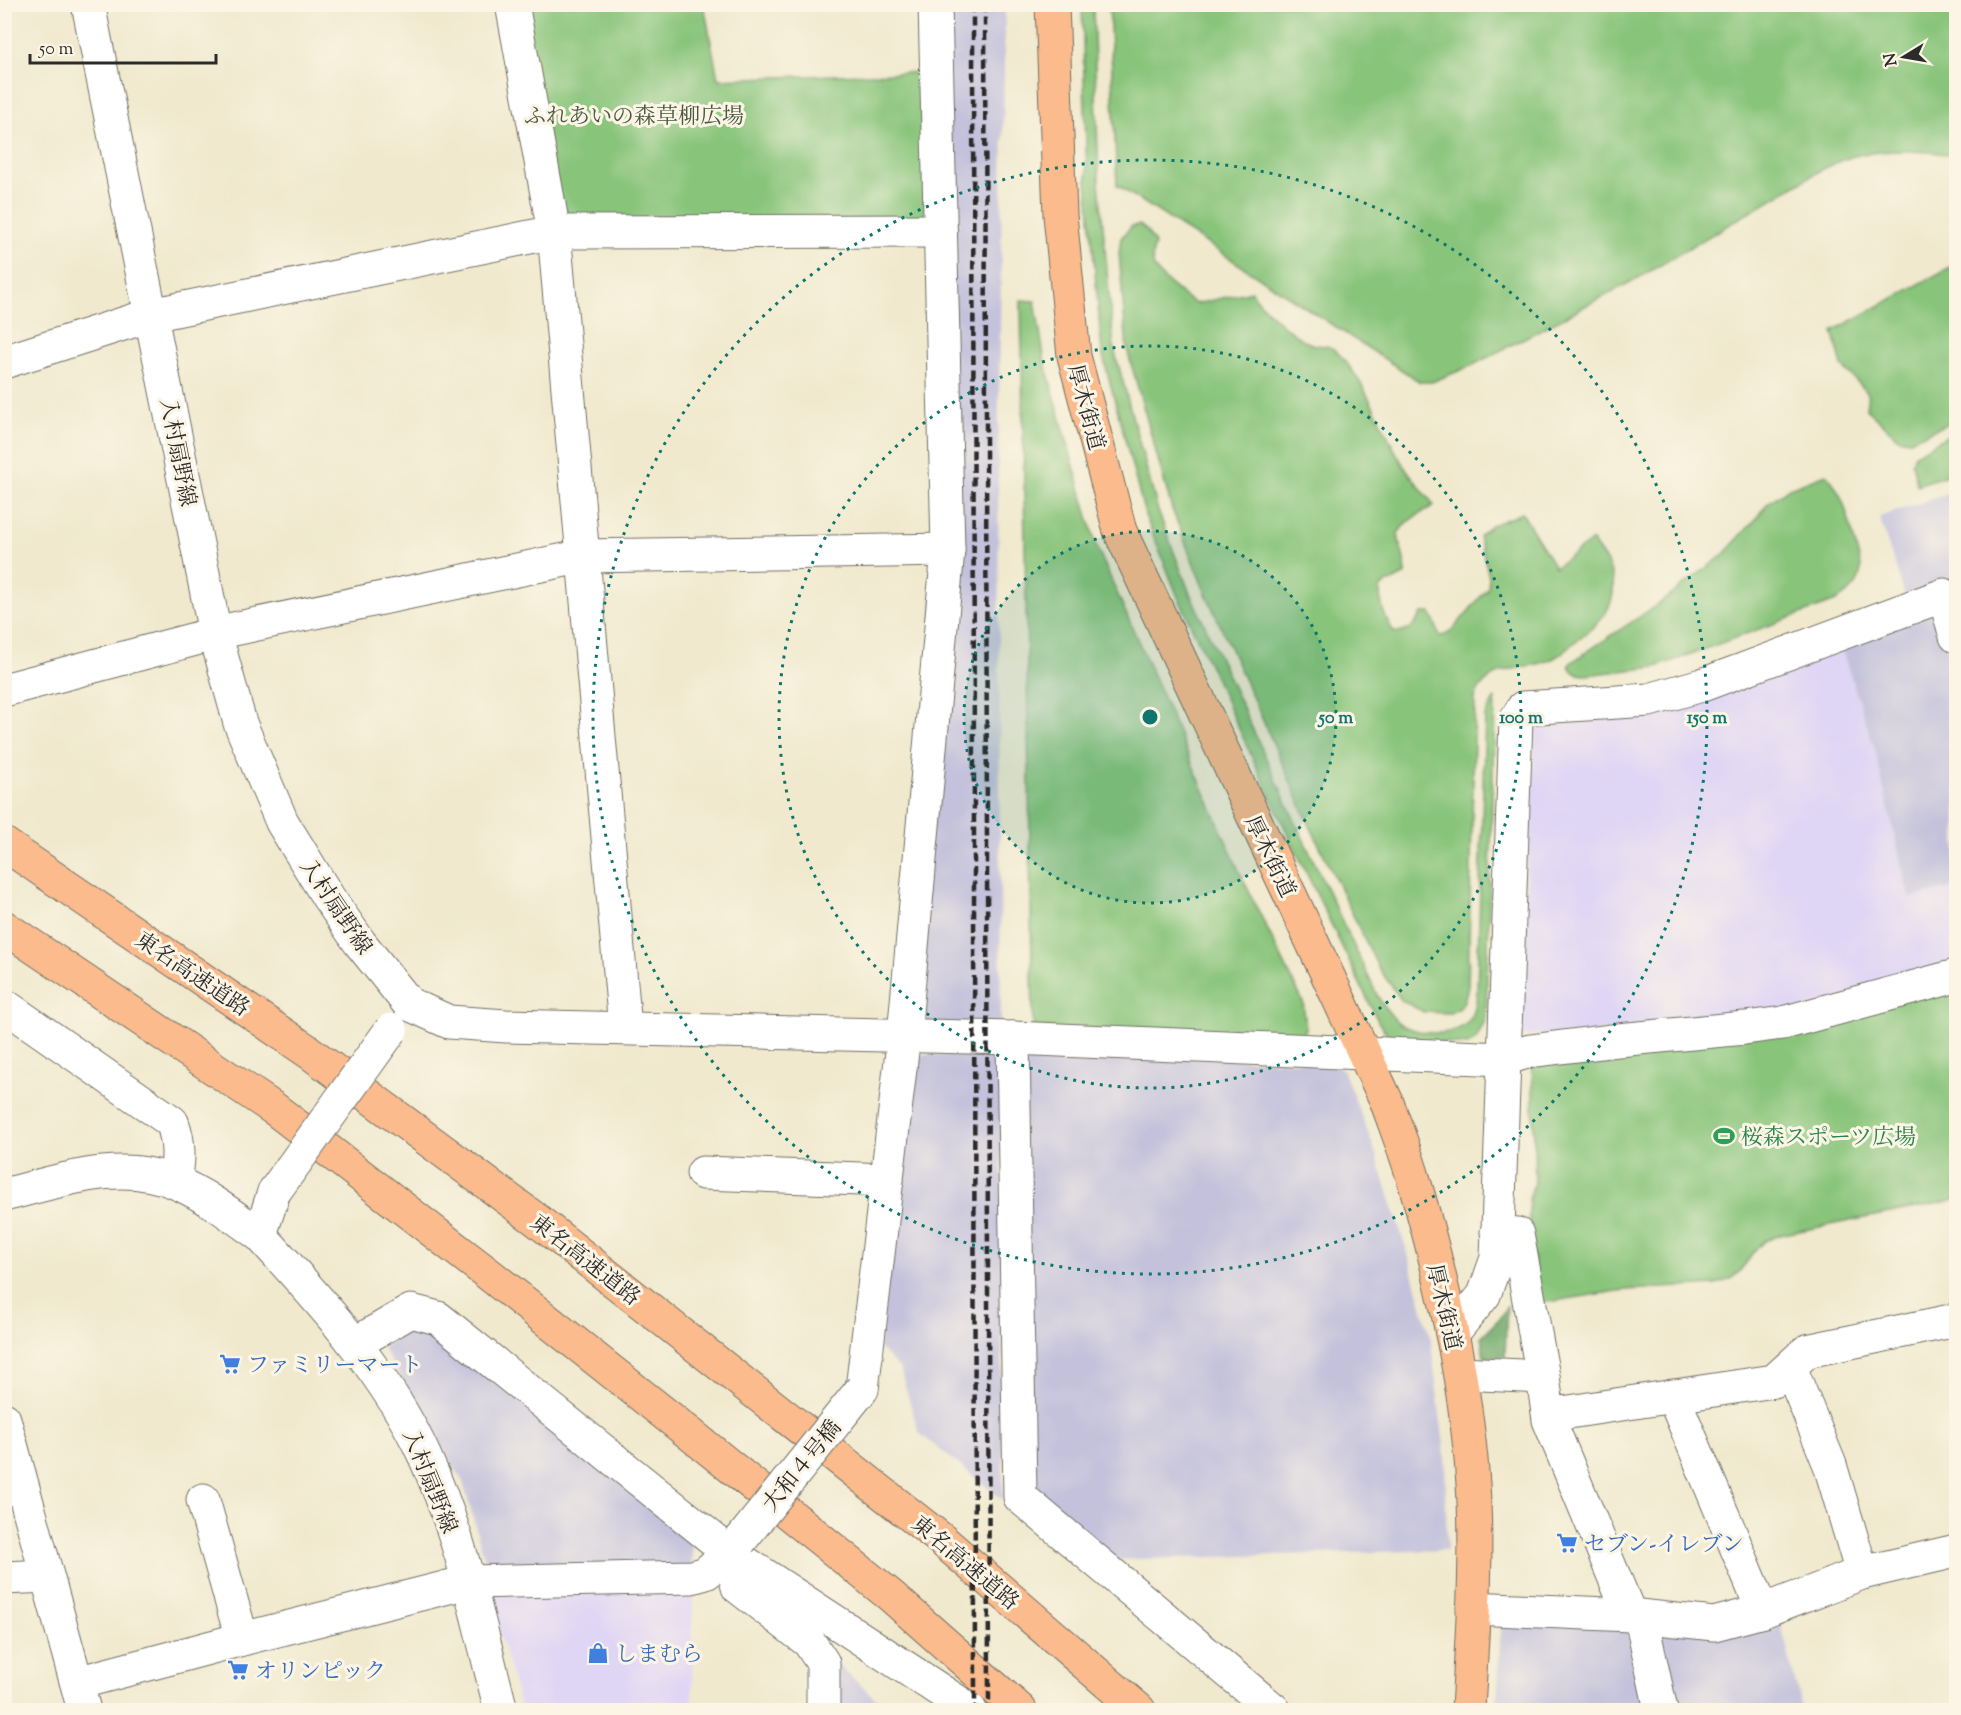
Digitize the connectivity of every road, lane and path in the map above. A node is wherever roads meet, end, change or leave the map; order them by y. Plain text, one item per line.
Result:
1 (88, 4) edge
2 (512, 4) edge
3 (935, 4) edge
4 (1052, 4) edge
5 (940, 231) junction
6 (554, 232) junction
7 (152, 315) junction
8 (4, 362) edge
9 (948, 550) junction
10 (584, 556) junction
11 (215, 633) junction
12 (1956, 636) edge
13 (4, 690) edge
14 (4, 844) edge
15 (4, 927) edge
16 (1956, 976) edge
17 (4, 1005) edge
18 (400, 1017) junction
19 (625, 1029) junction
20 (904, 1035) junction
21 (1013, 1038) junction
22 (1365, 1052) junction
23 (1504, 1059) junction
24 (703, 1173) dead end
25 (887, 1180) junction
26 (175, 1182) junction
27 (4, 1195) edge
28 (1497, 1232) junction
29 (260, 1235) junction
30 (1956, 1320) edge
31 (1452, 1334) junction
32 (356, 1343) junction
33 (1790, 1367) junction
34 (1460, 1373) junction
35 (1543, 1377) junction
36 (1673, 1396) junction
37 (1549, 1414) junction
38 (4, 1419) edge
39 (203, 1500) dead end
40 (735, 1546) junction
41 (1956, 1551) edge
42 (1862, 1573) junction
43 (46, 1576) junction
44 (4, 1578) edge
45 (468, 1582) junction
46 (1473, 1608) junction
47 (1763, 1611) junction
48 (1635, 1616) junction
49 (242, 1639) junction
50 (80, 1697) edge
51 (501, 1710) edge
52 (823, 1710) edge
53 (970, 1710) edge
54 (1020, 1710) edge
55 (1139, 1710) edge
56 (1274, 1710) edge
57 (1468, 1710) edge
58 (1661, 1710) edge

1 - 7 street, 入村扇野線
2 - 6 street
3 - 5 street
4 - 22 main road, 厚木街道
5 - 6 street
5 - 9 street
6 - 7 street
6 - 10 street
7 - 8 street
7 - 11 street, 入村扇野線
9 - 10 street
9 - 20 street
10 - 11 street
10 - 19 street
11 - 13 street
11 - 18 street, 入村扇野線
12 - 23 street
14 - 55 main road, 東名高速道路
15 - 54 main road
16 - 23 street
17 - 26 street
18 - 19 street
18 - 29 street, bridge
19 - 20 street
20 - 21 street
20 - 25 street
21 - 22 street
21 - 56 street
22 - 23 street
22 - 31 main road, 厚木街道
23 - 28 street
24 - 25 street
25 - 40 street, 大和４号橋, bridge
26 - 27 street, 入村扇野線
26 - 29 street, 入村扇野線
28 - 31 street
28 - 35 street
29 - 32 street, 入村扇野線
30 - 33 street
31 - 34 main road, 厚木街道
32 - 40 street
32 - 45 street, 入村扇野線
33 - 36 street
33 - 42 street
34 - 35 street
34 - 46 main road, 厚木街道
35 - 37 street
36 - 37 street
36 - 47 street
37 - 48 street
38 - 43 street
39 - 49 street
40 - 45 street, 大和４号橋
40 - 52 street
40 - 53 street
41 - 42 street
42 - 47 street
43 - 44 street
43 - 50 street
45 - 49 street, 大和４号橋
45 - 51 street, 入村扇野線
46 - 48 street
46 - 57 main road, 厚木街道
47 - 48 street
48 - 58 street
49 - 50 street, 大和４号橋

